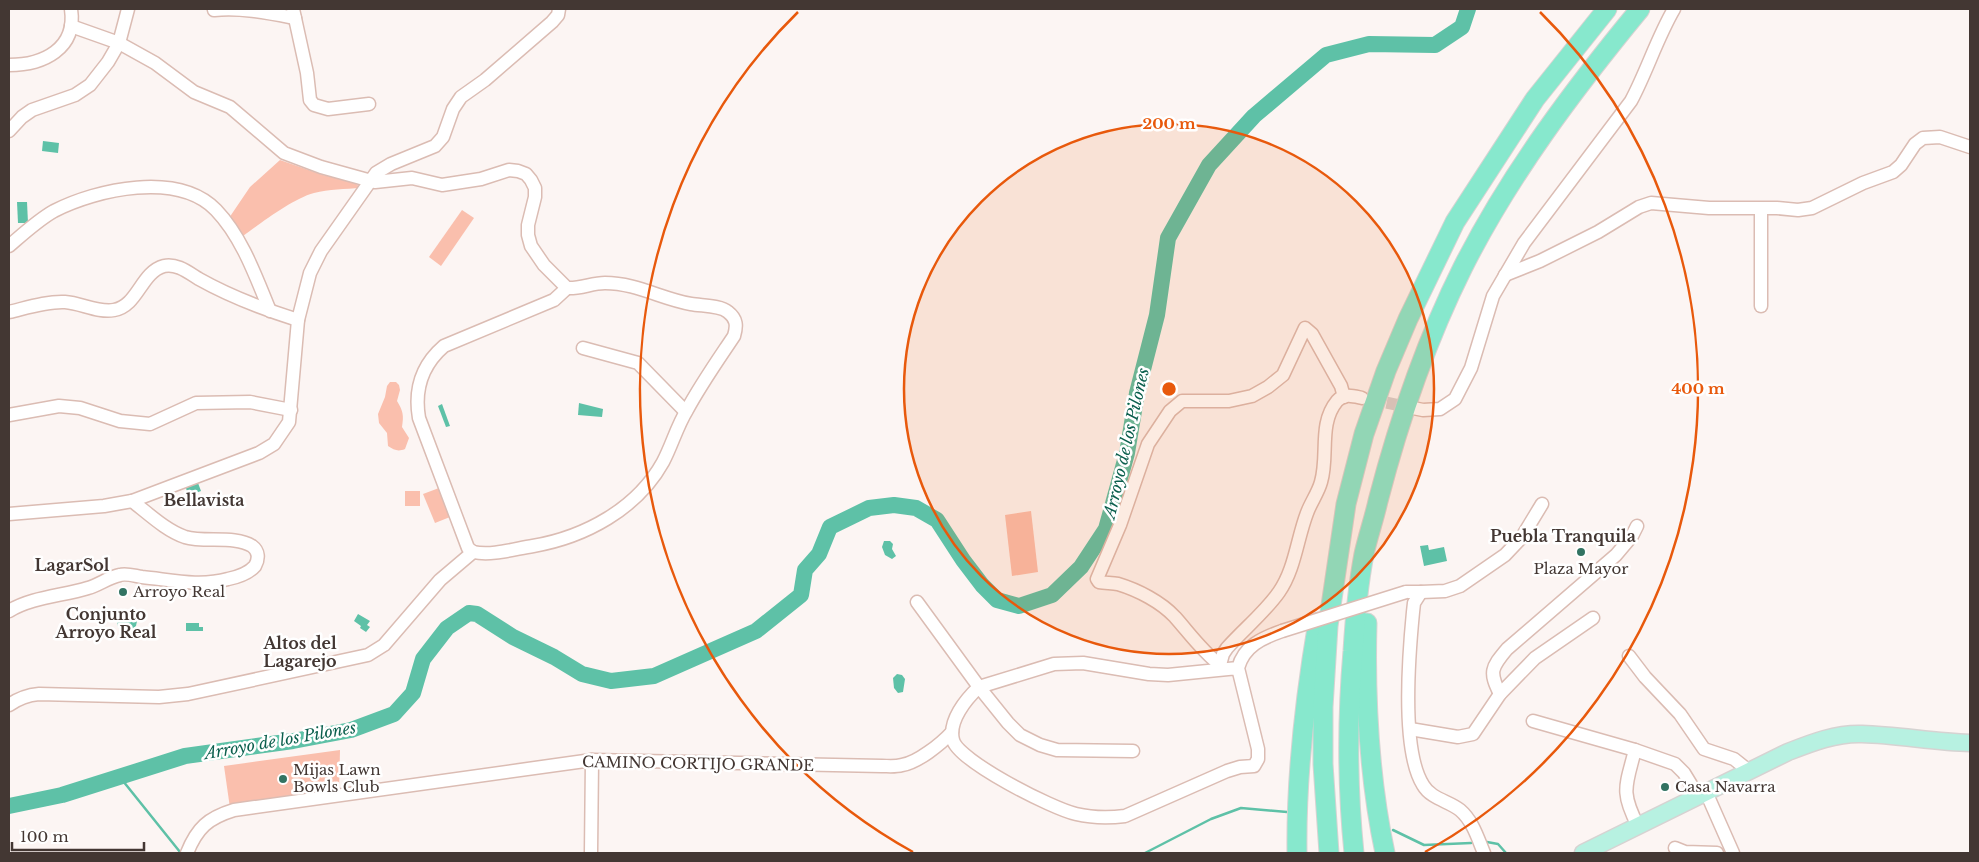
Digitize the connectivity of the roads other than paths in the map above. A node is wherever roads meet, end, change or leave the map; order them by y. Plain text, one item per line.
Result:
1 (71, 9) edge
2 (128, 9) edge
3 (559, 9) edge
4 (1608, 9) edge
5 (1640, 9) edge
6 (1674, 9) edge
7 (214, 10) dead end
8 (294, 13) edge
9 (70, 26) junction
10 (119, 43) junction
11 (9, 65) edge
12 (369, 104) dead end
13 (9, 131) edge
14 (1970, 147) edge
15 (370, 181) junction
16 (1762, 209) junction
17 (9, 246) edge
18 (1506, 275) junction
19 (567, 288) junction
20 (1761, 306) dead end
21 (270, 311) junction
22 (9, 312) edge
23 (298, 320) junction
24 (583, 348) dead end
25 (1344, 397) junction
26 (1362, 398) tunnel mouth
27 (1408, 407) tunnel mouth
28 (291, 410) junction
29 (685, 411) junction
30 (9, 415) edge
31 (132, 500) junction
32 (1346, 504) junction
33 (1542, 504) dead end
34 (9, 514) edge
35 (1372, 524) junction
36 (1637, 526) dead end
37 (473, 552) junction
38 (1421, 592) junction
39 (917, 602) dead end
40 (9, 611) edge
41 (1593, 618) dead end
42 (1629, 656) dead end
43 (1221, 667) junction
44 (1238, 668) junction
45 (979, 687) junction
46 (1500, 694) junction
47 (9, 705) edge
48 (1533, 721) dead end
49 (1410, 729) junction
50 (952, 732) junction
51 (1970, 743) edge
52 (1635, 750) junction
53 (1132, 751) dead end
54 (592, 760) junction
55 (1749, 771) junction
56 (1702, 794) junction
57 (1638, 826) junction
58 (1675, 848) dead end
59 (187, 853) edge
60 (591, 853) edge
61 (1297, 853) edge
62 (1329, 853) edge
63 (1354, 853) edge
64 (1385, 853) edge
65 (1484, 853) edge
66 (1583, 853) edge
67 (1717, 853) edge
68 (1733, 853) edge

1 - 9 street
2 - 10 street
3 - 15 street
4 - 32 highway
5 - 35 highway
6 - 18 street
7 - 8 street
8 - 12 street
9 - 10 street
9 - 11 street
10 - 13 street
10 - 15 street
14 - 16 street
15 - 19 street
15 - 23 street
16 - 18 street
16 - 20 street
17 - 21 street
18 - 27 street
19 - 29 street
19 - 37 street
21 - 22 street
21 - 23 street
23 - 28 street
24 - 29 street
25 - 26 street
25 - 43 street
25 - 43 street
28 - 30 street
28 - 31 street
29 - 37 street
31 - 34 street
31 - 40 street
32 - 61 highway
32 - 62 highway
33 - 38 street
35 - 63 highway
35 - 64 highway
36 - 46 street
37 - 47 street
38 - 44 street, bridge
38 - 49 street
39 - 45 street
41 - 46 street
42 - 55 street
43 - 44 street
43 - 45 street
44 - 50 street
45 - 50 street
45 - 53 street
46 - 49 street
48 - 52 street
49 - 65 street
50 - 54 street, CAMINO CORTIJO GRANDE
51 - 55 main road
52 - 56 street
52 - 57 street
54 - 59 street, CAMINO CORTIJO GRANDE
54 - 60 street
55 - 56 main road
56 - 57 main road
56 - 68 street
57 - 66 main road
58 - 67 street

